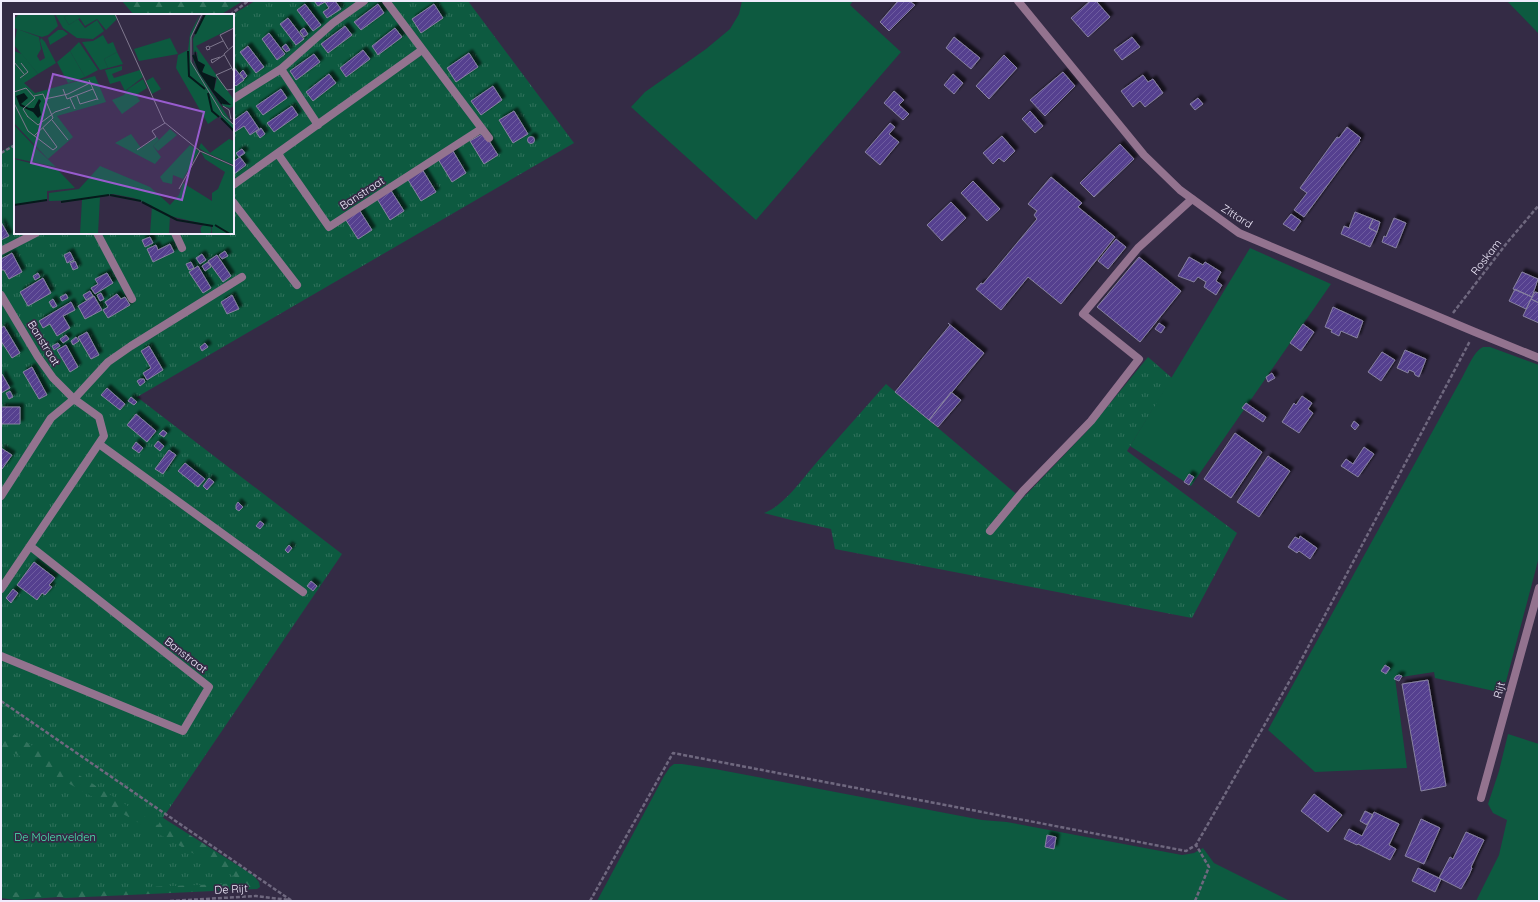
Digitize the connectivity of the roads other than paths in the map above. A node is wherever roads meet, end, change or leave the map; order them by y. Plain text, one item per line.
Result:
1 (364, 1) edge
2 (386, 1) edge
3 (1018, 1) edge
4 (422, 50) junction
5 (281, 69) junction
6 (234, 97) edge
7 (318, 125) junction
8 (481, 129) junction
9 (489, 138) dead end
10 (278, 154) junction
11 (234, 184) edge
12 (1192, 199) junction
13 (234, 203) edge
14 (34, 234) edge
15 (98, 234) edge
16 (175, 234) edge
17 (182, 248) dead end
18 (1, 251) edge
19 (242, 277) dead end
20 (297, 285) dead end
21 (1, 295) edge
22 (132, 299) dead end
23 (1539, 358) edge
24 (74, 398) junction
25 (99, 444) junction
26 (1, 496) edge
27 (990, 530) dead end
28 (30, 546) junction
29 (1, 588) edge
30 (1539, 588) edge
31 (303, 592) dead end
32 (1, 656) edge
33 (1481, 798) dead end

1 - 5 street
2 - 4 street
3 - 12 street, Zittard
4 - 7 street
4 - 8 street
5 - 6 street
5 - 7 street
7 - 10 street
8 - 9 street
8 - 10 street, Banstraat
10 - 11 street
12 - 23 street, Zittard
12 - 27 street
13 - 20 street
14 - 18 street
15 - 22 street
16 - 17 street
19 - 24 street
21 - 24 street, Banstraat
24 - 25 street, Banstraat
24 - 26 street
25 - 28 street, Banstraat
25 - 31 street
28 - 29 street, Banstraat
28 - 32 street, Banstraat
30 - 33 street, Rijt

